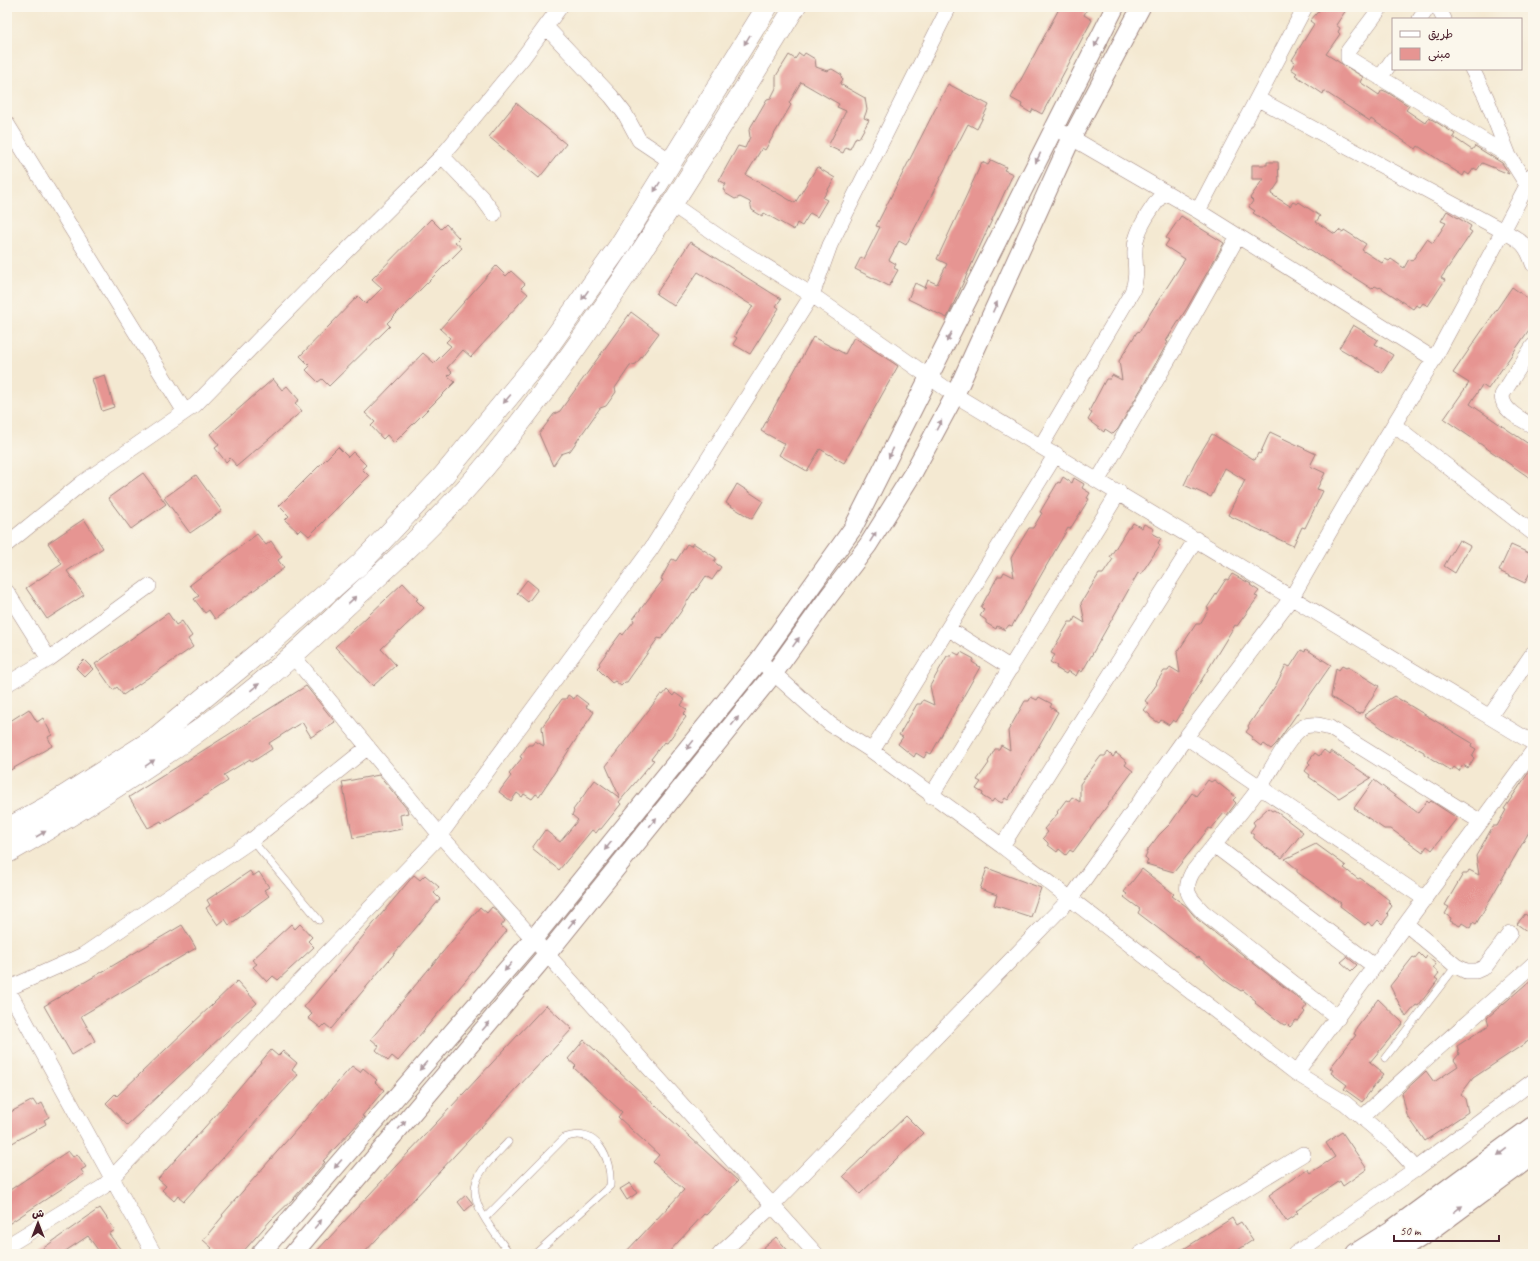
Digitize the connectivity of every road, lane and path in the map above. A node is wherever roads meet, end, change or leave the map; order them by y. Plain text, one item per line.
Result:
1 (560, 7) edge
2 (767, 7) edge
3 (795, 7) edge
4 (949, 7) edge
5 (1115, 7) edge
6 (1141, 7) edge
7 (1305, 7) edge
8 (1381, 7) edge
9 (1428, 7) edge
10 (1438, 7) edge
11 (1421, 18) edge
12 (1444, 18) edge
13 (546, 27) junction
14 (1392, 60) edge
15 (1472, 70) edge
16 (1380, 78) junction
17 (1258, 100) junction
18 (7, 124) edge
19 (1053, 127) junction
20 (1071, 139) junction
21 (442, 156) junction
22 (1509, 156) junction
23 (672, 162) junction
24 (1530, 180) edge
25 (1164, 191) junction
26 (673, 205) junction
27 (1198, 211) junction
28 (494, 214) dead end
29 (1503, 231) junction
30 (1238, 236) junction
31 (1533, 264) edge
32 (812, 295) junction
33 (555, 338) junction
34 (1533, 346) edge
35 (573, 351) junction
36 (1434, 359) junction
37 (928, 378) junction
38 (955, 395) junction
39 (185, 412) junction
40 (1531, 420) edge
41 (1394, 425) junction
42 (1041, 446) junction
43 (1056, 454) junction
44 (1098, 480) junction
45 (1119, 492) junction
46 (1533, 533) edge
47 (1196, 539) junction
48 (7, 544) edge
49 (149, 586) dead end
50 (7, 592) edge
51 (1292, 597) junction
52 (949, 629) junction
53 (1533, 653) edge
54 (293, 656) junction
55 (49, 659) junction
56 (759, 660) junction
57 (1011, 668) junction
58 (774, 673) junction
59 (7, 684) edge
60 (1490, 716) junction
61 (1186, 737) junction
62 (1533, 743) edge
63 (368, 747) junction
64 (872, 751) junction
65 (1533, 752) edge
66 (1259, 787) junction
67 (931, 796) junction
68 (1481, 822) junction
69 (7, 829) edge
70 (440, 835) junction
71 (252, 840) junction
72 (1214, 845) junction
73 (1002, 846) junction
74 (7, 853) edge
75 (1071, 898) junction
76 (1425, 899) junction
77 (319, 920) dead end
78 (1406, 924) junction
79 (1510, 933) dead end
80 (534, 938) junction
81 (547, 954) junction
82 (1533, 964) edge
83 (1374, 966) junction
84 (1456, 966) junction
85 (7, 988) edge
86 (1338, 1018) junction
87 (1385, 1058) dead end
88 (1296, 1073) junction
89 (1533, 1081) edge
90 (1362, 1118) junction
91 (1533, 1128) edge
92 (508, 1142) dead end
93 (1533, 1153) edge
94 (1303, 1154) dead end
95 (1416, 1169) junction
96 (111, 1178) junction
97 (772, 1206) junction
98 (485, 1218) junction
99 (7, 1246) edge
100 (154, 1254) edge
101 (260, 1254) edge
102 (293, 1254) edge
103 (510, 1254) edge
104 (535, 1254) edge
105 (720, 1254) edge
106 (816, 1254) edge
107 (1140, 1254) edge
108 (1295, 1254) edge
109 (1357, 1254) edge
110 (1391, 1254) edge

1 - 13 street
2 -> 23 main road
3 - 26 main road
4 - 32 street
5 -> 19 street
6 - 20 street
7 - 17 street
8 - 16 street
9 - 11 street
10 - 12 street
13 - 21 street
13 - 23 street
14 - 16 street
15 - 22 street
16 - 22 street
17 - 27 street
17 - 29 street
18 - 39 street
19 - 20 street
19 -> 37 street
20 - 25 street
38 -> 20 street
21 - 28 street
21 - 39 street
22 - 24 street
23 -> 33 main road
24 - 29 street
25 - 27 street
25 - 42 street
26 - 32 street
26 - 35 main road
27 - 30 street
29 - 31 street
29 - 36 street
30 - 36 street
30 - 44 street
32 - 37 street
32 - 70 street
33 - 35 main road
33 -> 69 main road
34 - 40 street
54 -> 35 main road
36 - 41 street
37 - 38 street
37 -> 56 street
38 - 42 street
58 -> 38 street
39 - 48 street
41 - 46 street
41 - 51 street
42 - 43 street
43 - 44 street
43 - 52 street
44 - 45 street
45 - 47 street
45 - 57 street
47 - 51 street
47 - 73 street
49 - 55 street
50 - 55 street
51 - 60 street
51 - 61 street
52 - 57 street
52 - 64 street
53 - 60 street
54 - 63 street
74 -> 54 main road
55 - 59 street
56 - 58 street
56 -> 80 street
57 - 67 street
58 - 64 street
81 -> 58 street
60 - 62 street
61 - 66 street
61 - 75 street
63 - 70 street
63 - 71 street
64 - 67 street
65 - 68 street
66 - 68 street
66 - 72 street
66 - 76 street
67 - 73 street
68 - 76 street
70 - 80 street
70 - 96 street
71 - 77 lane
71 - 85 street
72 - 83 street
72 - 86 street
73 - 75 street
75 - 88 street
75 - 97 street
76 - 78 street
78 - 83 street
78 - 84 street
79 - 84 street
80 - 81 street
80 -> 101 street
81 - 97 street
102 -> 81 street
82 - 90 street
83 - 86 street
84 - 87 lane
85 - 96 street
86 - 88 street
88 - 90 street
89 - 95 street
90 - 95 street
91 -> 109 highway
92 - 98 lane
110 -> 93 highway
94 - 107 street
95 - 108 street
96 - 99 street
96 - 100 street
97 - 105 street
97 - 106 street
98 - 103 lane
98 - 104 lane

